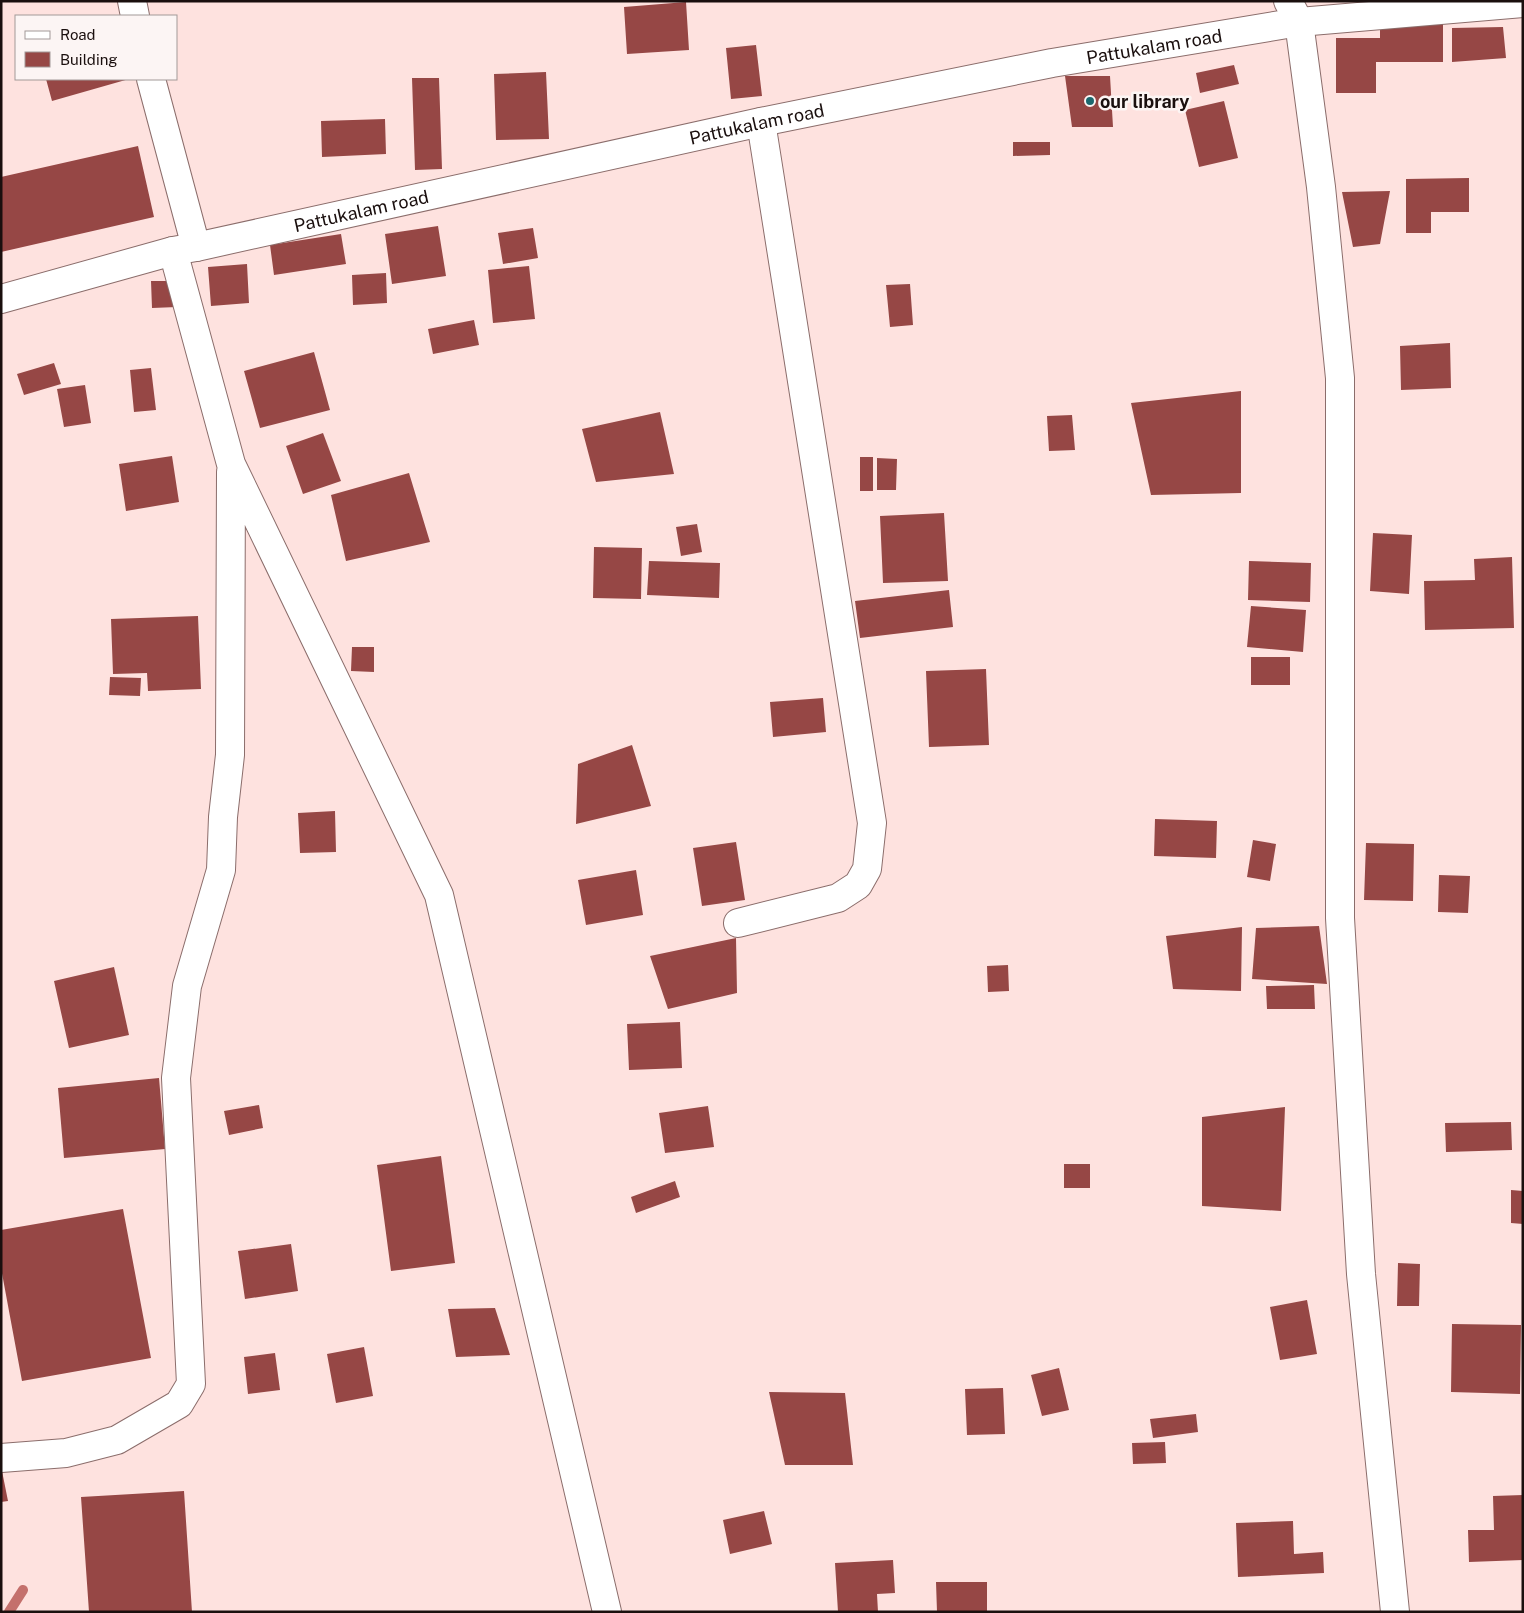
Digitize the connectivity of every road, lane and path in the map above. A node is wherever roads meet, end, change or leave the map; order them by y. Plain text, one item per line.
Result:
1 (132, 1) edge
2 (1523, 4) edge
3 (1294, 11) edge
4 (135, 15) edge
5 (151, 80) edge
6 (761, 122) junction
7 (185, 249) junction
8 (1, 299) edge
9 (231, 464) junction
10 (738, 923) dead end
11 (1, 1440) edge
12 (66, 1453) junction
13 (1, 1458) edge
14 (607, 1612) edge
15 (1395, 1612) edge

1 - 4 street
2 - 3 street, Pattukalam road
3 - 6 street, Pattukalam road
3 - 15 street
5 - 7 street
6 - 7 street, Pattukalam road
6 - 10 street
7 - 8 street, Pattukalam road
7 - 9 street
9 - 12 street
9 - 14 street
11 - 12 street
12 - 13 street

